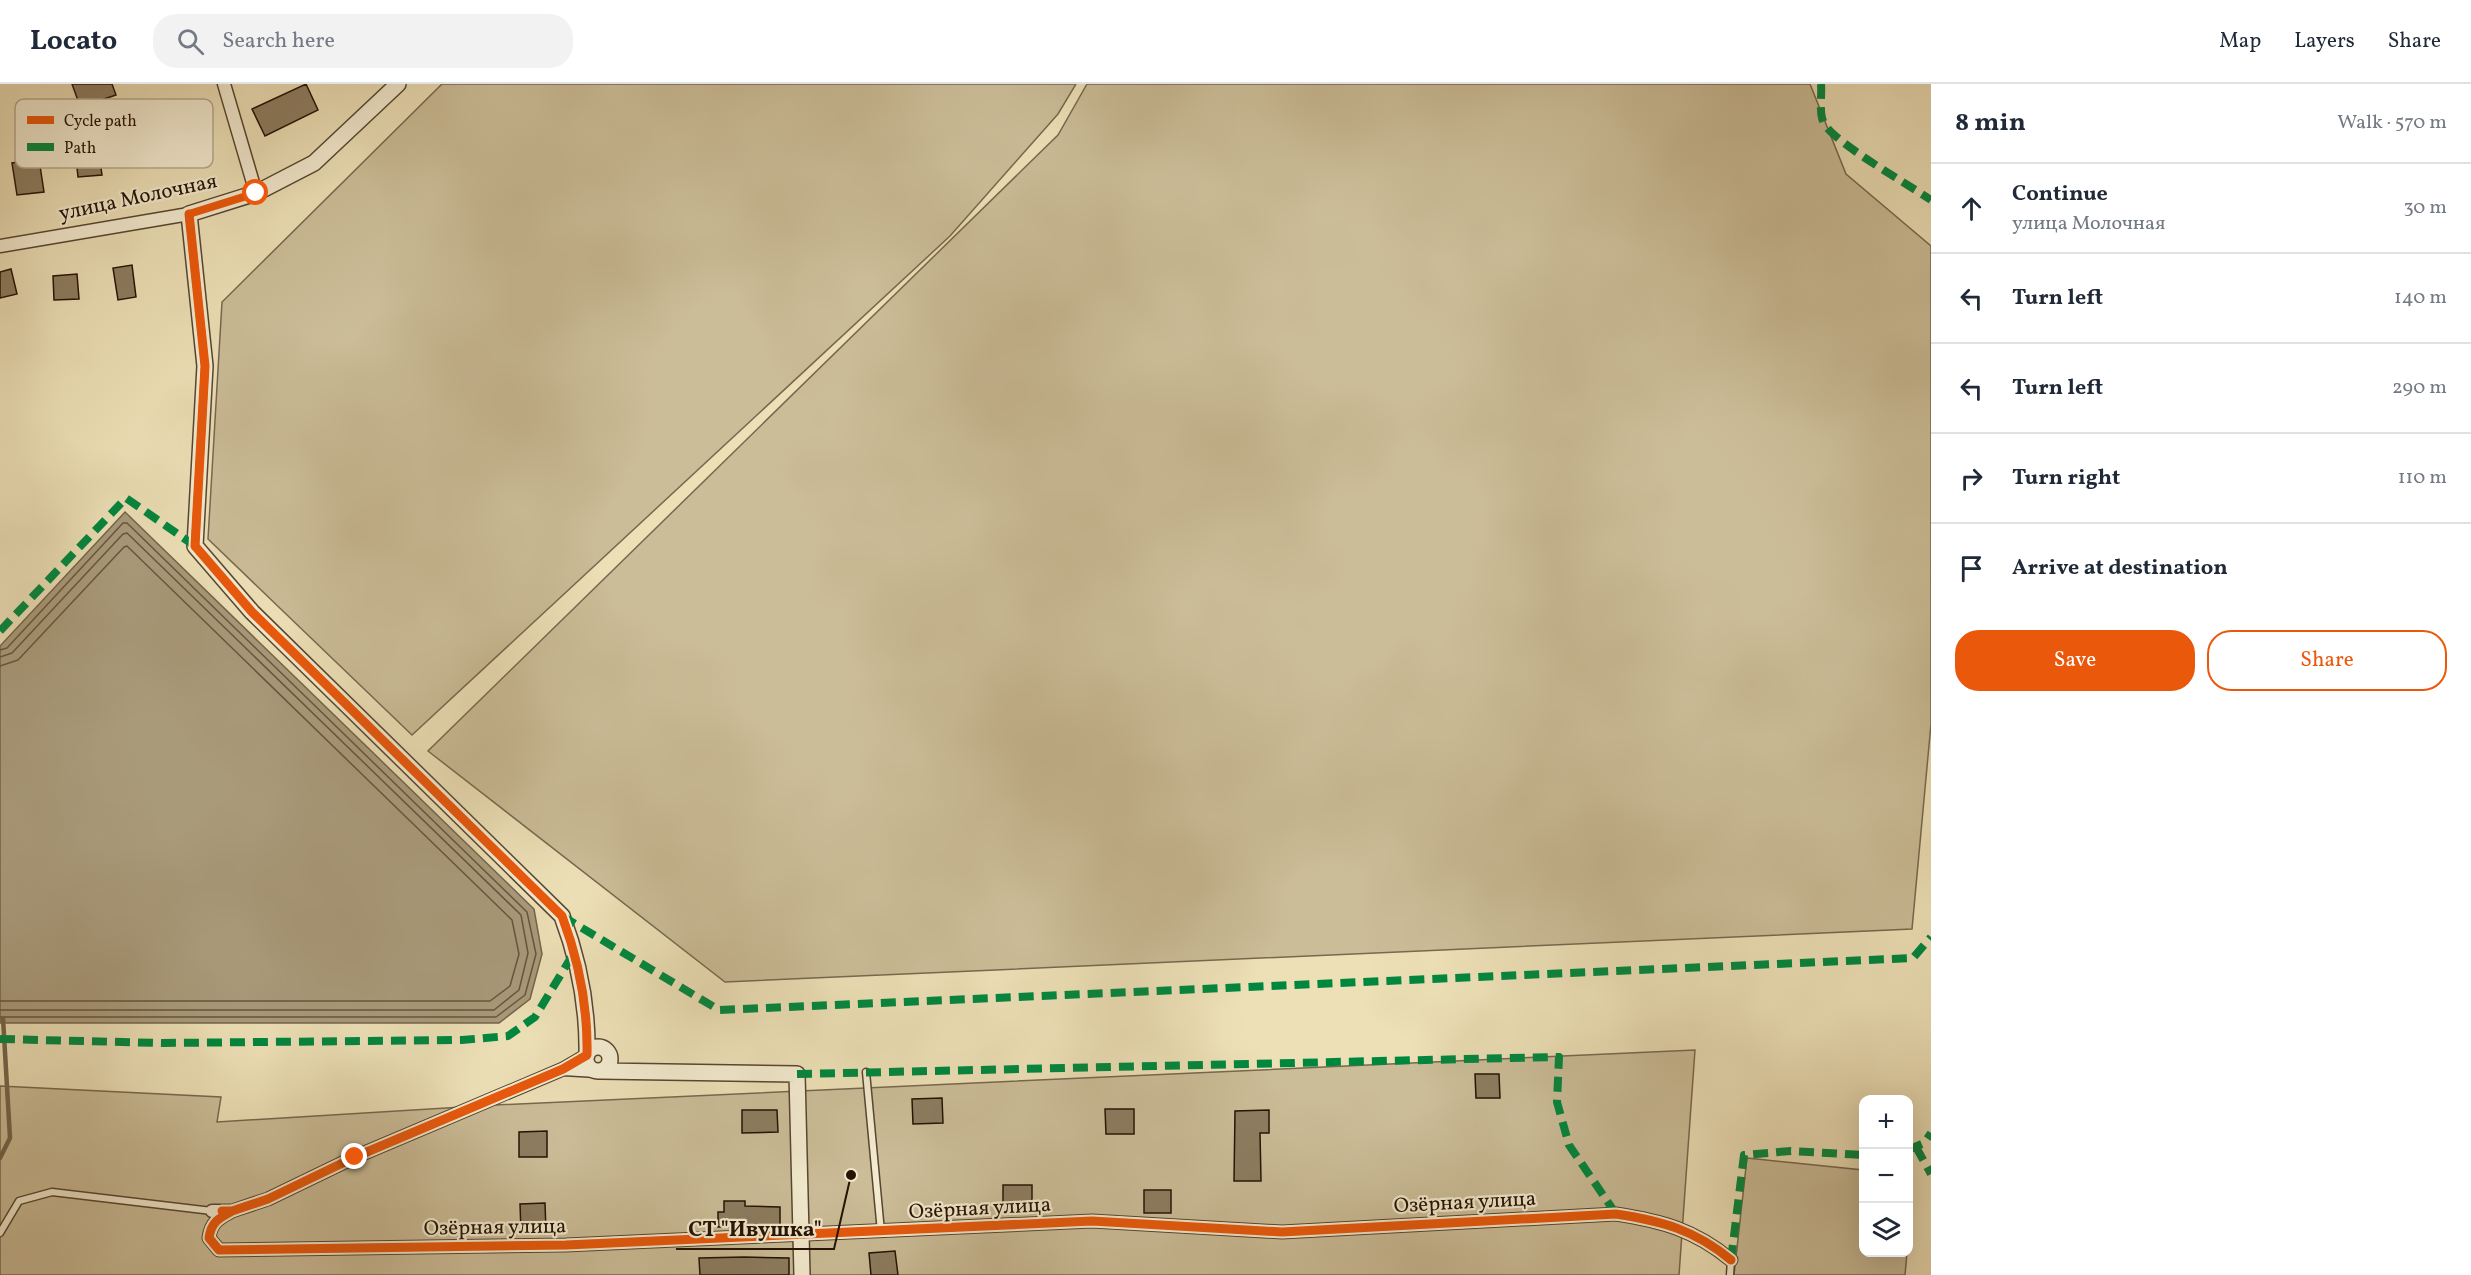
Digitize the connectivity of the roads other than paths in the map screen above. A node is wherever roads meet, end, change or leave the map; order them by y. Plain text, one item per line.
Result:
1 (398, 84) edge
2 (227, 85) edge
3 (256, 193) junction
4 (189, 214) junction
5 (2, 242) edge
6 (588, 1018) junction
7 (608, 1053) junction
8 (587, 1055) junction
9 (563, 1069) junction
10 (599, 1071) junction
11 (866, 1072) dead end
12 (646, 1073) junction
13 (212, 1210) joint
14 (232, 1211) junction
15 (881, 1232) junction
16 (0, 1233) edge
17 (801, 1233) junction
18 (1731, 1260) joint
19 (802, 1275) edge
20 (1730, 1275) edge

1 - 3 street, улица Молочная
2 - 3 street
3 - 4 street, улица Молочная
4 - 5 street, улица Молочная
4 - 6 street
6 - 7 street
6 - 8 street
7 - 8 street
7 - 10 street
7 - 12 street
8 - 9 street
8 - 10 street
9 - 10 street
9 - 14 street
10 - 12 street
11 - 15 lane
12 - 17 street
13 - 14 street
13 - 16 lane
14 - 17 street, Озёрная улица
15 - 17 street, Озёрная улица
15 - 18 street, Озёрная улица
17 - 19 street
18 - 20 lane

